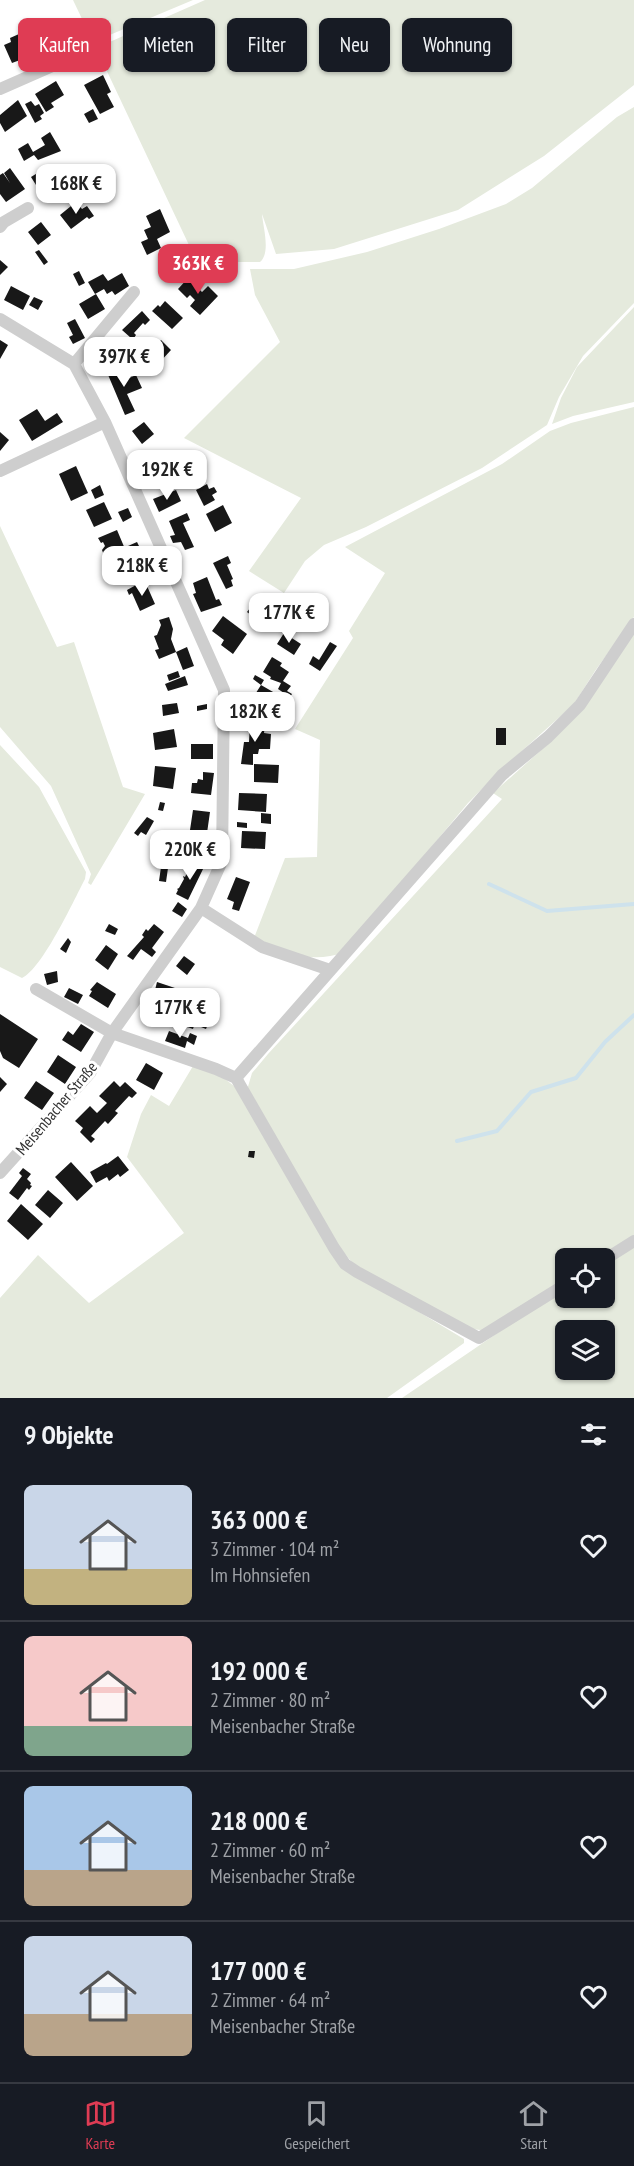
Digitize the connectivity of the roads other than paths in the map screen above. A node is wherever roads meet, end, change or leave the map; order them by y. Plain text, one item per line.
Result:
1 (39, 72) edge
2 (0, 89) edge
3 (28, 208) dead end
4 (0, 227) edge
5 (135, 292) dead end
6 (0, 319) edge
7 (74, 364) junction
8 (105, 422) junction
9 (0, 471) edge
10 (634, 624) edge
11 (201, 908) junction
12 (330, 970) junction
13 (36, 989) dead end
14 (112, 1033) junction
15 (236, 1078) junction
16 (0, 1173) edge
17 (634, 1241) edge
18 (615, 1253) edge
19 (555, 1291) edge

1 - 2 street
3 - 4 street
5 - 7 street
6 - 7 street
7 - 8 street, Meisenbacher Straße
8 - 9 street
8 - 11 street, Meisenbacher Straße
10 - 12 street
11 - 12 street
11 - 14 street, Meisenbacher Straße
12 - 15 street
13 - 14 street
14 - 15 street
14 - 16 street, Meisenbacher Straße
15 - 19 street
17 - 18 street

